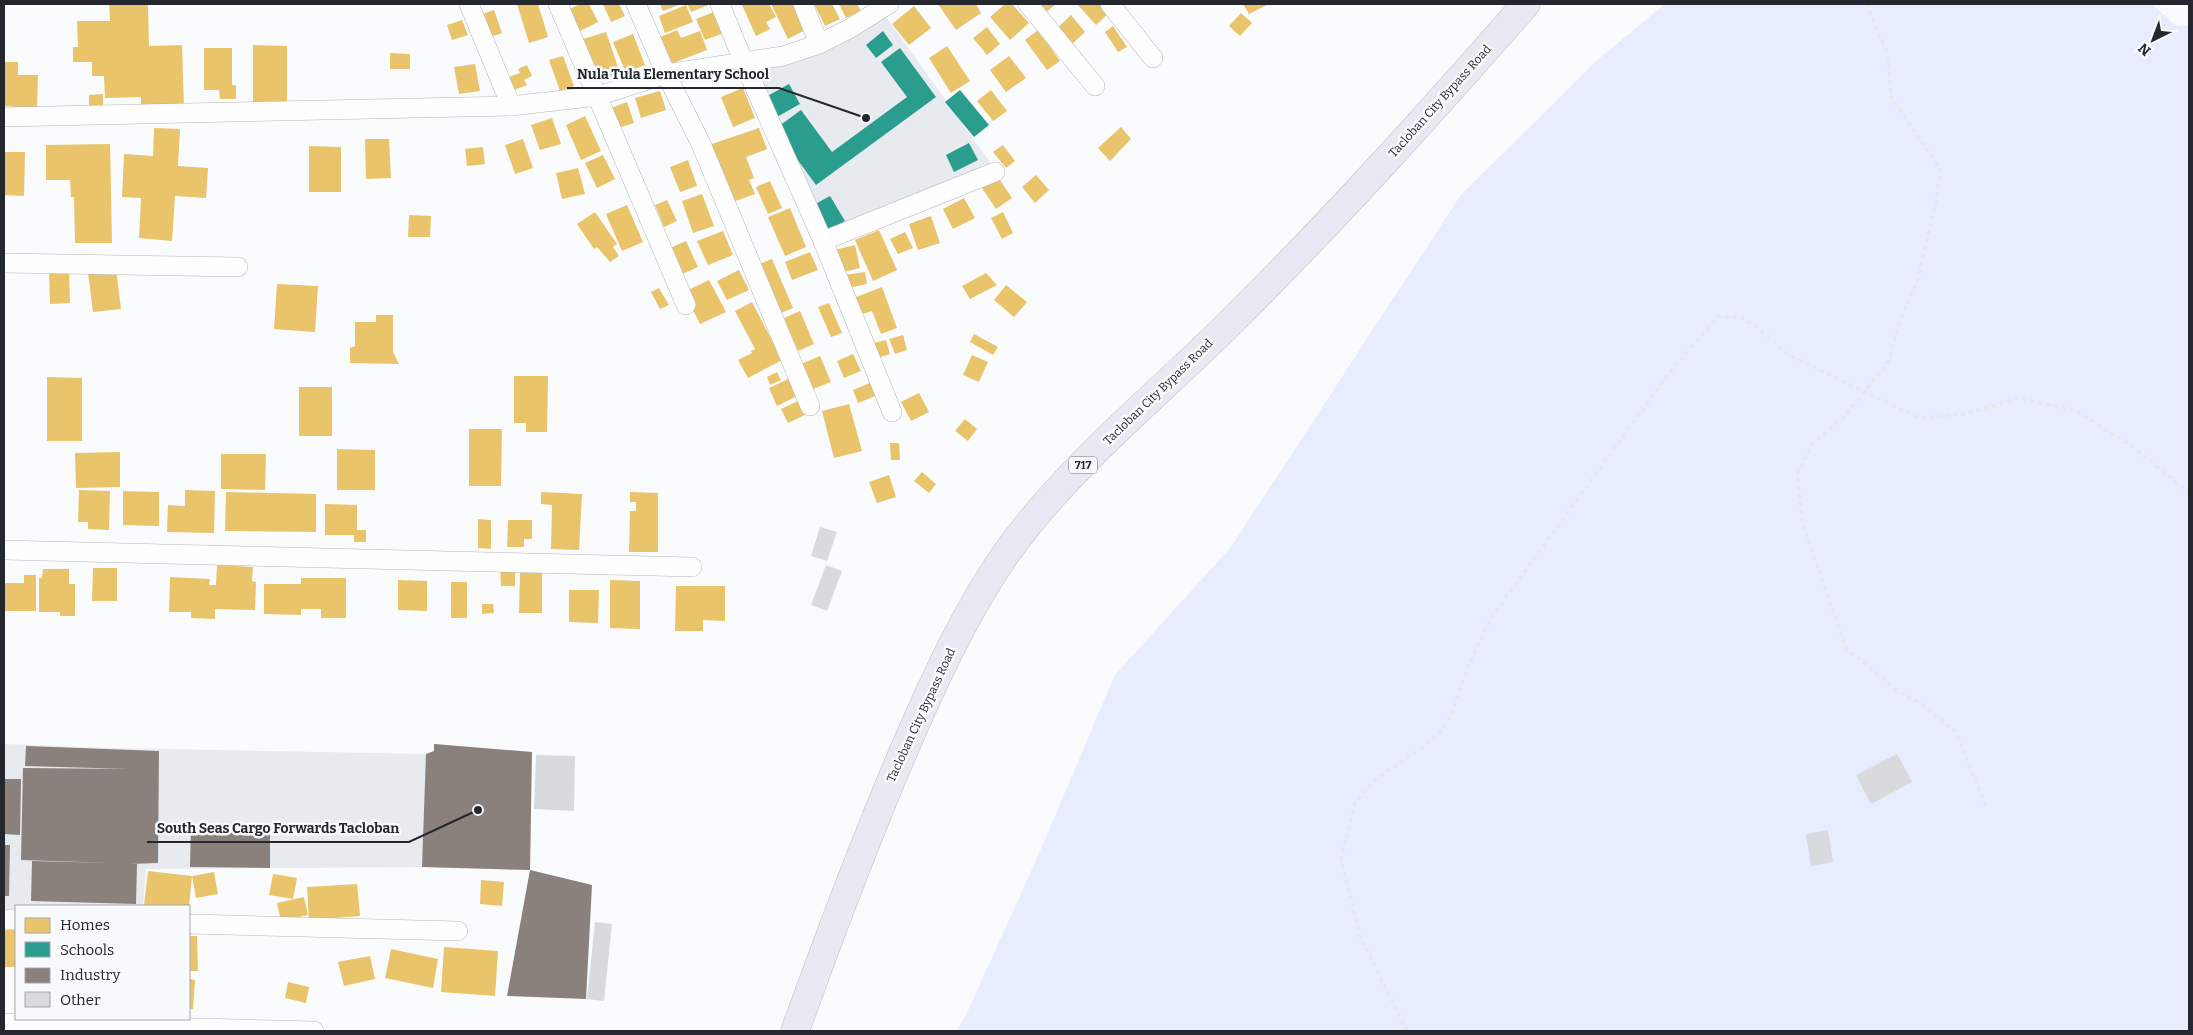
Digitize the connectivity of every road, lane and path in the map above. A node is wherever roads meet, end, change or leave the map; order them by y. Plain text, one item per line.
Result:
1 (469, 4) edge
2 (558, 4) edge
3 (636, 4) edge
4 (720, 4) edge
5 (803, 4) edge
6 (1028, 4) edge
7 (1110, 4) edge
8 (1526, 4) edge
9 (1866, 4) edge
10 (886, 5) edge
11 (819, 44) junction
12 (1153, 58) dead end
13 (744, 63) junction
14 (666, 74) junction
15 (1095, 86) dead end
16 (598, 96) junction
17 (512, 106) junction
18 (4, 117) edge
19 (995, 172) dead end
20 (822, 241) junction
21 (4, 264) edge
22 (238, 267) dead end
23 (686, 305) dead end
24 (1865, 390) junction
25 (810, 406) dead end
26 (892, 412) dead end
27 (2189, 493) edge
28 (4, 550) edge
29 (692, 567) dead end
30 (1986, 807) dead end
31 (190, 924) edge
32 (458, 931) dead end
33 (4, 1023) edge
34 (314, 1031) edge
35 (795, 1031) edge
36 (1407, 1031) edge

1 - 17 street
2 - 16 street
3 - 14 street
4 - 13 street
5 - 11 street
6 - 15 street
7 - 12 street
8 - 35 highway, Tacloban City Bypass Road / 717
9 - 24 path
10 - 11 street
11 - 13 street
13 - 14 street
13 - 20 street
14 - 16 street
14 - 25 street
16 - 17 street
16 - 23 street
17 - 18 street
19 - 20 street
20 - 26 street
21 - 22 street
24 - 27 path
24 - 30 path
24 - 36 path
28 - 29 street
31 - 32 street
33 - 34 street

